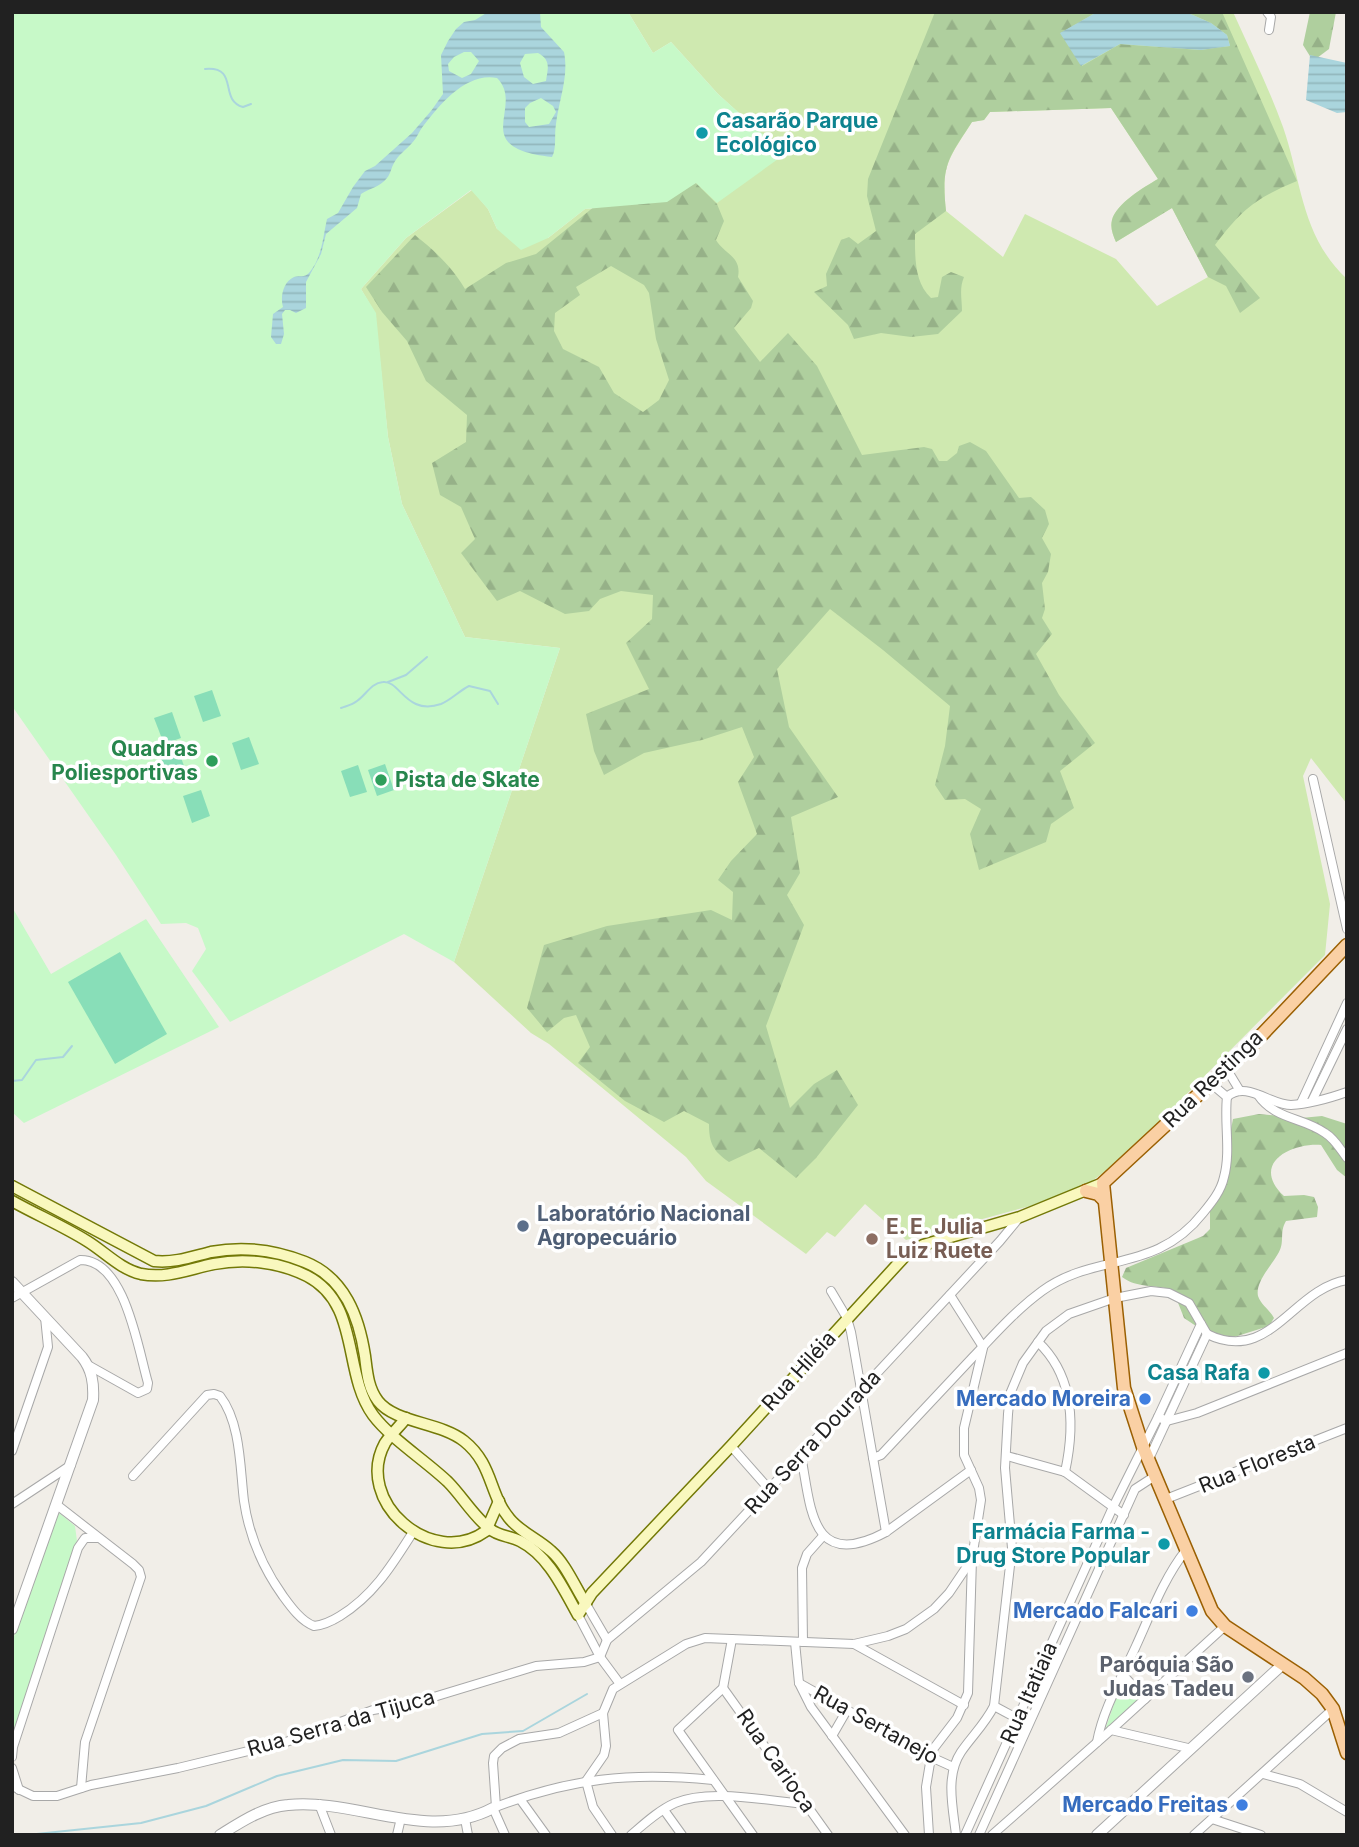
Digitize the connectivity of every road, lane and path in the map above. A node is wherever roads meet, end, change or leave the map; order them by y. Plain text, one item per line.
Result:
1 (1267, 12) edge
2 (1269, 30) dead end
3 (1313, 779) dead end
4 (1347, 929) edge
5 (1347, 945) edge
6 (1347, 1003) edge
7 (1347, 1029) edge
8 (1328, 1044) junction
9 (1342, 1049) edge
10 (1226, 1068) junction
11 (1208, 1086) junction
12 (1240, 1091) junction
13 (1347, 1092) edge
14 (1258, 1095) junction
15 (1227, 1097) junction
16 (1312, 1101) junction
17 (1301, 1103) junction
18 (1347, 1158) edge
19 (1103, 1183) junction
20 (12, 1186) edge
21 (1086, 1191) junction
22 (1068, 1199) joint
23 (1104, 1200) junction
24 (12, 1201) edge
25 (1020, 1217) junction
26 (1111, 1265) junction
27 (1347, 1280) edge
28 (12, 1282) edge
29 (831, 1291) dead end
30 (17, 1295) edge
31 (950, 1295) junction
32 (1115, 1298) junction
33 (45, 1316) junction
34 (847, 1318) junction
35 (1201, 1324) junction
36 (834, 1331) junction
37 (61, 1332) junction
38 (1208, 1334) junction
39 (852, 1337) junction
40 (1038, 1342) junction
41 (48, 1347) junction
42 (983, 1347) junction
43 (1347, 1353) edge
44 (88, 1365) junction
45 (961, 1370) junction
46 (858, 1371) junction
47 (976, 1376) junction
48 (873, 1377) junction
49 (861, 1391) junction
50 (1177, 1400) junction
51 (845, 1407) junction
52 (1197, 1413) junction
53 (865, 1415) junction
54 (406, 1418) junction
55 (1157, 1418) junction
56 (1167, 1421) junction
57 (1135, 1425) junction
58 (1347, 1428) edge
59 (392, 1434) junction
60 (731, 1446) junction
61 (1143, 1447) junction
62 (12, 1451) edge
63 (801, 1455) junction
64 (1007, 1456) junction
65 (873, 1458) junction
66 (1148, 1461) junction
67 (71, 1464) junction
68 (971, 1470) junction
69 (1065, 1472) junction
70 (133, 1476) dead end
71 (1155, 1476) junction
72 (769, 1489) junction
73 (1167, 1499) junction
74 (499, 1500) junction
75 (12, 1504) edge
76 (57, 1505) junction
77 (1113, 1507) junction
78 (1124, 1515) junction
79 (488, 1528) junction
80 (413, 1532) junction
81 (886, 1532) junction
82 (823, 1536) junction
83 (97, 1538) junction
84 (1186, 1550) junction
85 (972, 1559) junction
86 (586, 1604) junction
87 (578, 1615) junction
88 (1225, 1626) junction
89 (12, 1629) edge
90 (732, 1639) junction
91 (607, 1640) junction
92 (799, 1642) junction
93 (855, 1644) junction
94 (600, 1657) junction
95 (1283, 1664) junction
96 (1123, 1675) junction
97 (799, 1683) junction
98 (620, 1684) junction
99 (723, 1688) junction
100 (1145, 1699) junction
101 (964, 1705) junction
102 (994, 1706) junction
103 (1333, 1709) junction
104 (847, 1710) junction
105 (603, 1713) junction
106 (1017, 1719) junction
107 (1030, 1723) junction
108 (1111, 1730) junction
109 (832, 1736) junction
110 (1097, 1742) junction
111 (1188, 1748) junction
112 (1347, 1754) edge
113 (12, 1757) edge
114 (931, 1758) junction
115 (953, 1767) junction
116 (12, 1768) edge
117 (1263, 1774) junction
118 (713, 1780) junction
119 (586, 1781) junction
120 (15, 1788) edge
121 (81, 1788) junction
122 (726, 1797) junction
123 (520, 1799) junction
124 (319, 1804) junction
125 (805, 1804) junction
126 (1337, 1804) junction
127 (1347, 1804) edge
128 (494, 1808) junction
129 (664, 1810) junction
130 (1347, 1812) edge
131 (401, 1818) junction
132 (954, 1818) junction
133 (1212, 1818) junction
134 (465, 1819) junction
135 (986, 1819) junction
136 (971, 1820) junction
137 (1001, 1828) junction
138 (220, 1835) edge
139 (331, 1835) edge
140 (397, 1835) edge
141 (468, 1835) edge
142 (505, 1835) edge
143 (546, 1835) edge
144 (612, 1835) edge
145 (631, 1835) edge
146 (682, 1835) edge
147 (753, 1835) edge
148 (828, 1835) edge
149 (905, 1835) edge
150 (929, 1835) edge
151 (956, 1835) edge
152 (965, 1835) edge
153 (979, 1835) edge
154 (992, 1835) edge
155 (1097, 1835) edge
156 (1194, 1835) edge
157 (1261, 1835) edge

1 - 2 street
3 - 4 street
5 - 10 main road, Rua Restinga
6 - 8 street
7 - 9 street
8 - 9 street
8 - 17 street
9 - 16 street
10 - 11 main road, Rua Restinga
10 - 12 street
11 - 15 street
11 - 19 main road, Rua Restinga
12 - 14 street
12 - 15 street
13 - 16 street
14 - 17 street
14 - 18 street
15 - 26 street
16 - 17 street
19 - 21 main road, Rua Restinga
19 - 23 main road
20 - 54 main road
21 - 22 main road, Rua Restinga
21 - 23 main road
22 - 25 main road, Rua Hiléia
23 - 26 main road
24 - 59 main road
25 - 31 street, Rua Serra Dourada
25 - 34 main road, Rua Hiléia
26 - 32 main road
26 - 42 street
27 - 38 street
28 - 30 street
29 - 34 street
30 - 33 street
30 - 44 street
31 - 42 street
31 - 48 street, Rua Serra Dourada
32 - 35 street
32 - 40 street
32 - 57 main road
33 - 37 street
33 - 41 street
34 - 36 main road, Rua Hiléia
34 - 39 street
35 - 38 street
35 - 55 street, Rua Itatiaia
36 - 39 street
36 - 60 main road, Rua Hiléia
37 - 41 street
37 - 44 street
38 - 50 street
39 - 46 street
40 - 64 street
40 - 69 street
41 - 62 street
42 - 45 street
42 - 47 street
43 - 52 street
44 - 67 street
45 - 47 street
45 - 65 street
46 - 48 street
46 - 49 street
47 - 68 street
48 - 49 street, Rua Serra Dourada
49 - 51 street, Rua Serra Dourada
49 - 53 street
50 - 52 street
50 - 56 street
51 - 53 street
51 - 63 street, Rua Serra Dourada
52 - 56 street
53 - 65 street
54 - 59 main road
54 - 74 main road
55 - 56 street
55 - 57 street
55 - 61 street, Rua Itatiaia
56 - 66 street
57 - 61 main road
58 - 73 street, Rua Floresta
59 - 79 main road
59 - 80 main road
60 - 72 street
60 - 86 main road, Rua Hiléia
61 - 66 main road
61 - 77 street, Rua Itatiaia
63 - 72 street, Rua Serra Dourada
63 - 82 street
64 - 69 street
64 - 102 street
65 - 81 street
66 - 71 main road
67 - 75 street
67 - 76 street
68 - 81 street
68 - 85 street
69 - 77 street
70 - 80 street
71 - 73 main road
71 - 78 street, Rua Itatiaia
72 - 91 street, Rua Serra Dourada
73 - 84 main road
74 - 79 main road
74 - 86 main road
76 - 83 street
76 - 89 street
77 - 78 street
77 - 106 street, Rua Itatiaia
78 - 107 street, Rua Itatiaia
79 - 80 main road
79 - 87 main road
81 - 82 street
82 - 92 street
83 - 113 street
83 - 121 street
84 - 88 main road
84 - 96 street
85 - 93 street
85 - 101 street
86 - 87 main road, Rua Hiléia
86 - 91 street
87 - 94 street
88 - 95 main road
88 - 100 street
90 - 92 street
90 - 98 street
90 - 99 street
91 - 94 street, Rua Serra Dourada
92 - 93 street
92 - 97 street
93 - 101 street
94 - 98 street
94 - 121 street, Rua Serra da Tijuca
95 - 103 main road
95 - 111 street
96 - 100 street
96 - 110 street
97 - 104 street, Rua Sertanejo
97 - 109 street
98 - 105 street
99 - 118 street
99 - 125 street, Rua Carioca
100 - 108 street
101 - 114 street
102 - 106 street
102 - 115 street
103 - 112 main road
103 - 117 street
104 - 109 street
104 - 114 street, Rua Sertanejo
105 - 119 street
105 - 128 street
106 - 107 street
106 - 136 street, Rua Itatiaia
107 - 135 street, Rua Itatiaia
108 - 110 street
108 - 111 street
109 - 149 street
110 - 137 street
111 - 155 street
114 - 115 street, Rua Sertanejo
114 - 150 street
115 - 132 street
116 - 120 street
117 - 126 street
117 - 133 street
118 - 119 street
118 - 122 street
119 - 123 street
119 - 144 street
120 - 121 street, Rua Serra da Tijuca
122 - 125 street
122 - 129 street
122 - 147 street
123 - 128 street
123 - 143 street
124 - 131 street
124 - 138 street
124 - 139 street
125 - 148 street, Rua Carioca
126 - 127 street
126 - 130 street
128 - 134 street
128 - 142 street
129 - 145 street
129 - 146 street
131 - 134 street
131 - 140 street
132 - 136 street
132 - 151 street
133 - 156 street
133 - 157 street
134 - 141 street
135 - 137 street
135 - 153 street, Rua Itatiaia
136 - 152 street, Rua Itatiaia
137 - 154 street

